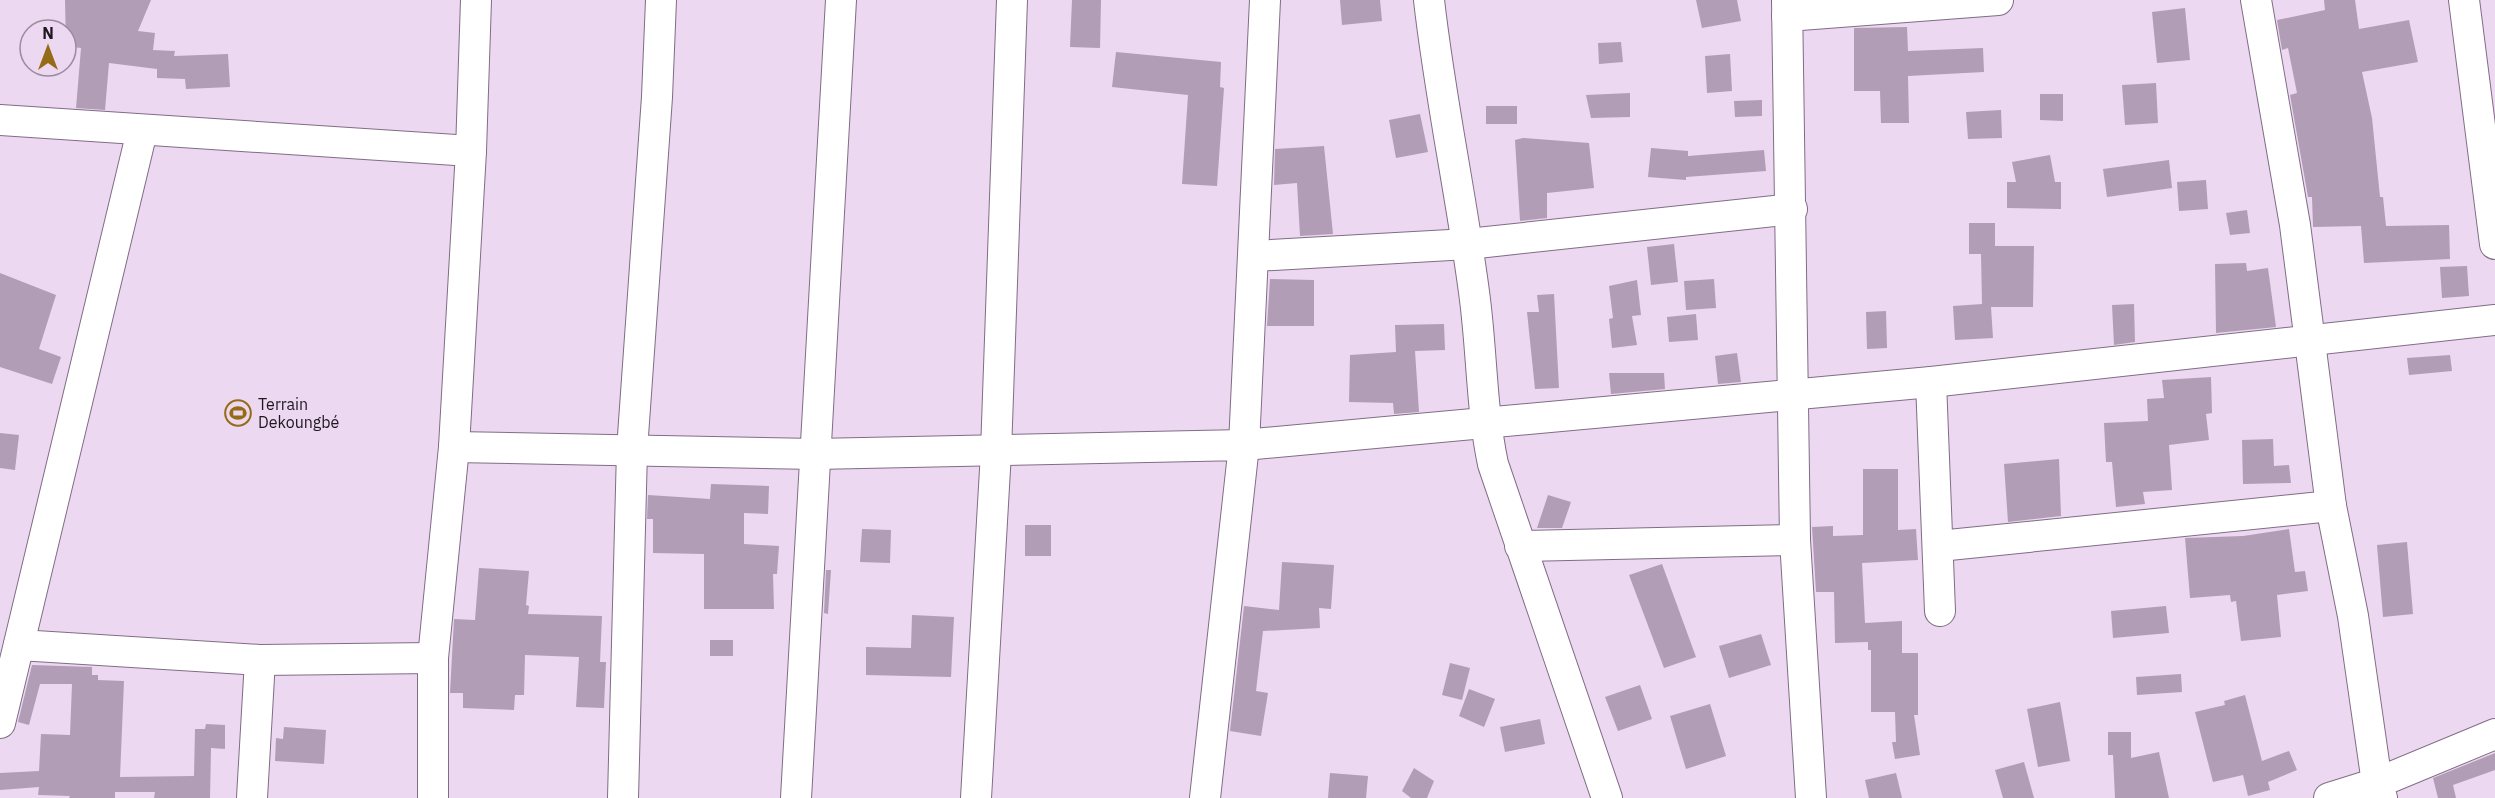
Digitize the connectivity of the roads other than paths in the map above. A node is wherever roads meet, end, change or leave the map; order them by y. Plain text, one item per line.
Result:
1 (476, 0) edge
2 (661, 0) edge
3 (841, 0) edge
4 (1012, 0) edge
5 (1265, 0) edge
6 (1429, 0) edge
7 (1998, 0) edge
8 (2256, 0) edge
9 (2464, 0) edge
10 (1787, 8) edge
11 (2, 125) edge
12 (142, 131) junction
13 (471, 151) junction
14 (1792, 209) junction
15 (1468, 244) junction
16 (2495, 244) edge
17 (1254, 256) junction
18 (2495, 320) edge
19 (2311, 341) junction
20 (1931, 382) junction
21 (1794, 394) junction
22 (1485, 424) junction
23 (1244, 445) junction
24 (454, 447) junction
25 (632, 450) junction
26 (996, 452) junction
27 (815, 454) junction
28 (2331, 506) junction
29 (1795, 540) junction
30 (1520, 546) junction
31 (1939, 546) junction
32 (1940, 611) dead end
33 (19, 645) junction
34 (433, 658) junction
35 (260, 660) junction
36 (6, 672) edge
37 (0, 723) edge
38 (2495, 734) edge
39 (2380, 790) edge
40 (252, 798) edge
41 (433, 798) edge
42 (623, 798) edge
43 (796, 798) edge
44 (976, 798) edge
45 (1205, 798) edge
46 (1607, 798) edge
47 (1811, 798) edge
48 (2329, 798) edge

1 - 13 street
2 - 25 street
3 - 27 street
4 - 26 street
5 - 17 street
6 - 15 street
7 - 10 street
8 - 19 street
9 - 16 street
10 - 14 street
11 - 12 street
12 - 13 street
12 - 33 street
13 - 24 street
14 - 15 street
14 - 21 street
15 - 17 street
15 - 22 street
17 - 23 street
18 - 19 street
19 - 20 street
19 - 28 street
20 - 21 street
20 - 31 street
21 - 22 street
21 - 29 street
22 - 23 street
22 - 30 street
23 - 26 street
23 - 45 street
24 - 25 street
24 - 34 street
25 - 27 street
25 - 42 street
26 - 27 street
26 - 44 street
27 - 43 street
28 - 31 street
28 - 39 street
29 - 30 street
29 - 47 street
30 - 46 street
31 - 32 street
33 - 35 street
33 - 36 street
34 - 35 street
34 - 41 street
35 - 40 street
36 - 37 street
38 - 39 street
39 - 48 street

